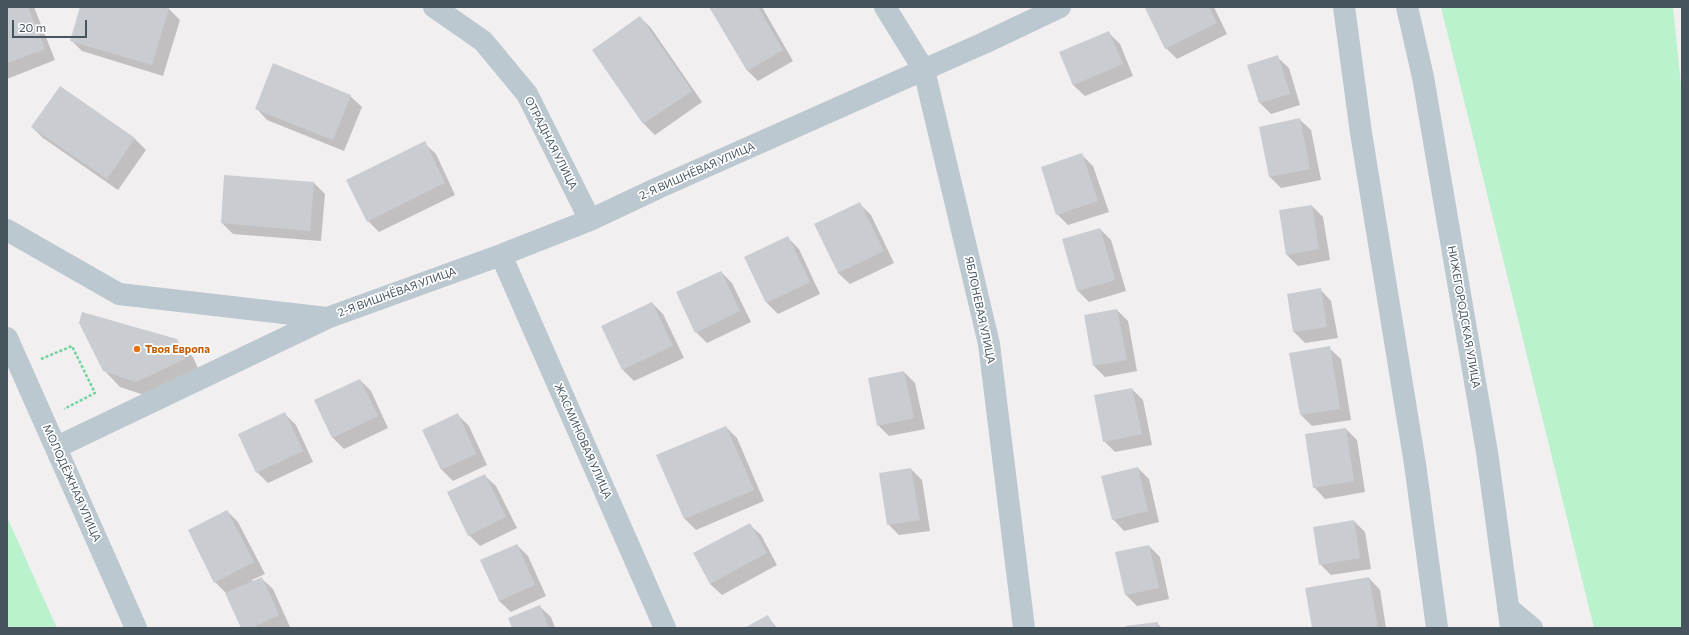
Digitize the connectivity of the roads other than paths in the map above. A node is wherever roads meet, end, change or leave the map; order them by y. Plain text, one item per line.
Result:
1 (434, 7) edge
2 (885, 7) edge
3 (1060, 7) edge
4 (1344, 7) edge
5 (1407, 7) edge
6 (924, 70) junction
7 (590, 220) junction
8 (7, 230) edge
9 (501, 255) junction
10 (327, 318) junction
11 (7, 338) edge
12 (57, 448) junction
13 (1510, 618) edge
14 (136, 628) edge
15 (665, 628) edge
16 (1024, 628) edge
17 (1437, 628) edge
18 (1532, 628) edge

1 - 7 street, ОТРАДНАЯ УЛИЦА
2 - 6 street, ЯБЛОНЕВАЯ УЛИЦА
3 - 6 street, 2-Я ВИШНЁВАЯ УЛИЦА
4 - 17 street
5 - 13 street, НИЖЕГОРОДСКАЯ УЛИЦА
6 - 7 street, 2-Я ВИШНЁВАЯ УЛИЦА
6 - 16 street, ЯБЛОНЕВАЯ УЛИЦА
7 - 9 street, 2-Я ВИШНЁВАЯ УЛИЦА
8 - 10 street, 2-Я ВИШНЁВАЯ УЛИЦА
9 - 10 street, 2-Я ВИШНЁВАЯ УЛИЦА
9 - 15 street, ЖАСМИНОВАЯ УЛИЦА
10 - 12 street, 2-Я ВИШНЁВАЯ УЛИЦА
11 - 12 street, МОЛОДЁЖНАЯ УЛИЦА
12 - 14 street, МОЛОДЁЖНАЯ УЛИЦА
13 - 18 street

